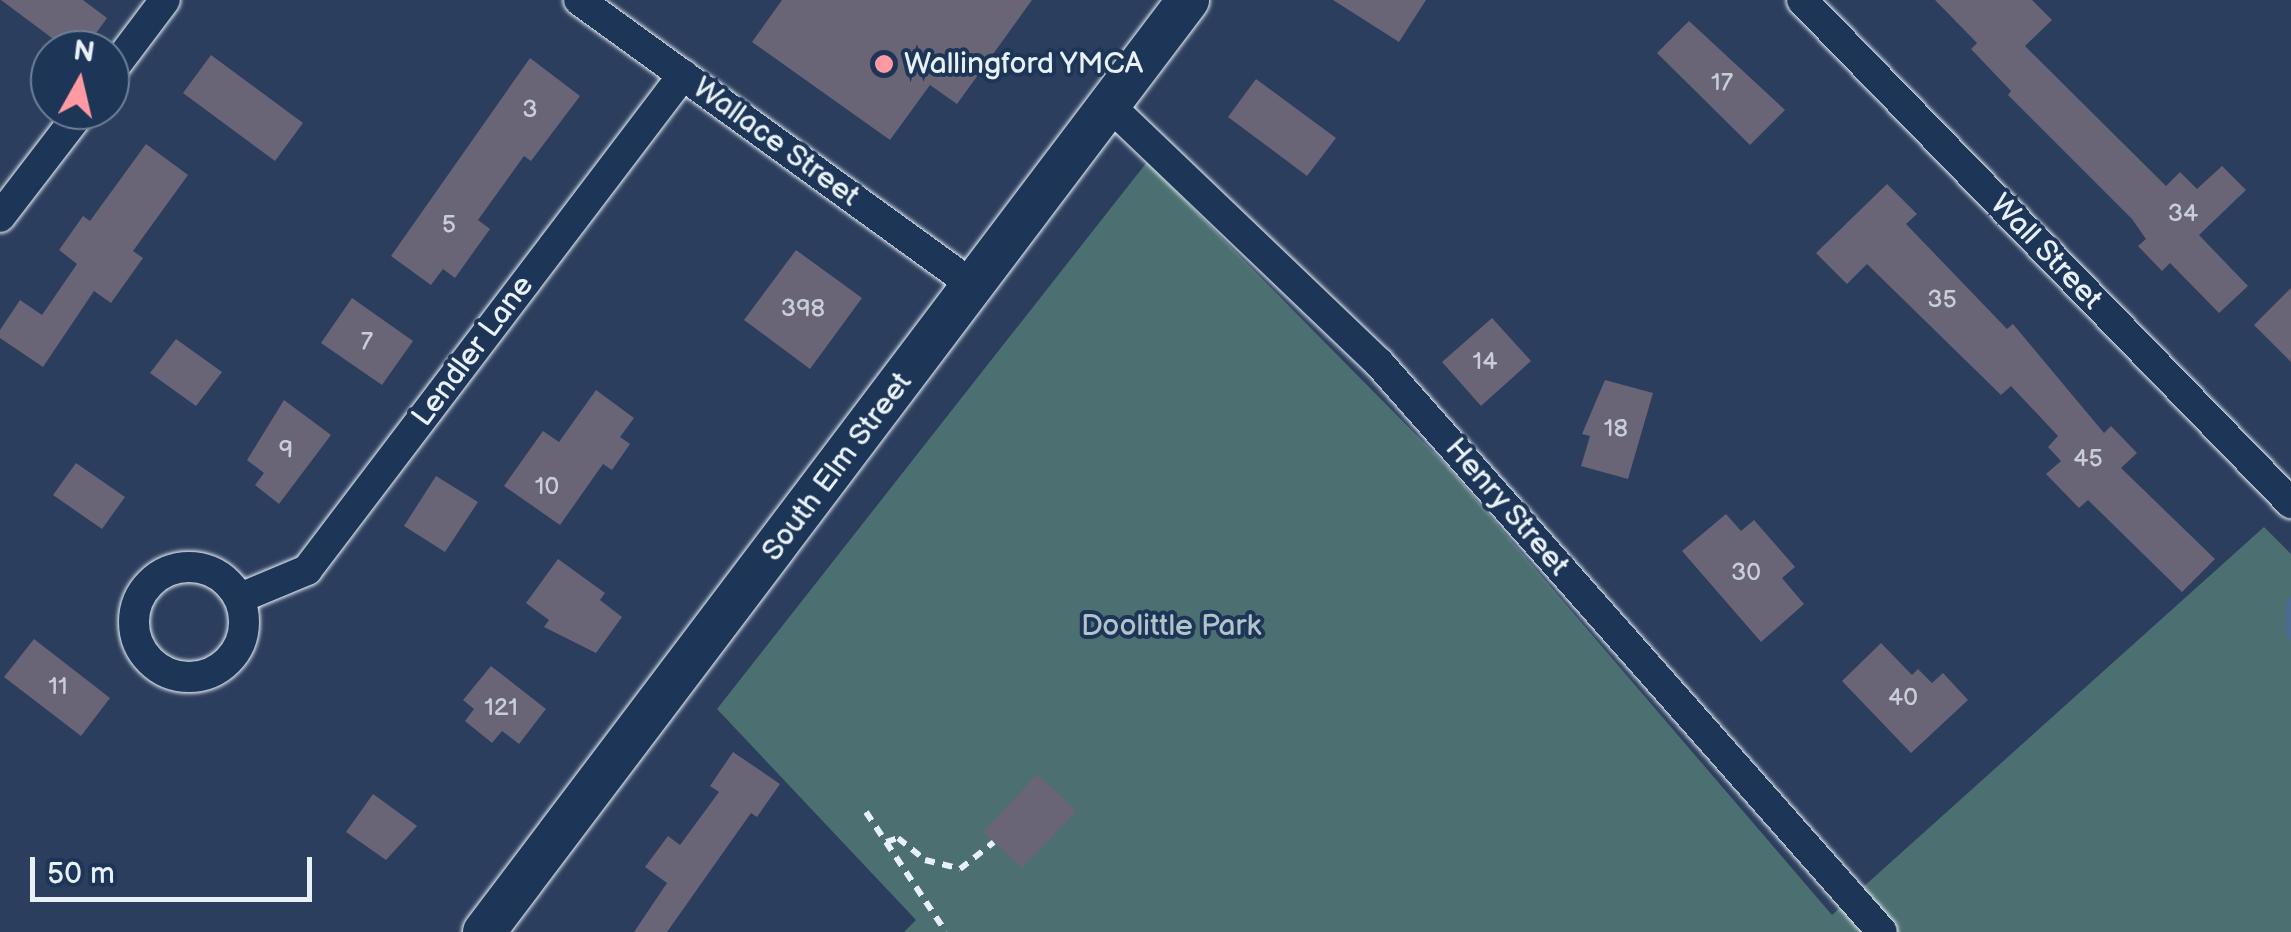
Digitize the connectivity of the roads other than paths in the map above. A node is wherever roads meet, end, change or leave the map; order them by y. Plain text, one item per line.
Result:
1 (165, 0) edge
2 (579, 0) edge
3 (1188, 0) edge
4 (1802, 0) edge
5 (130, 46) edge
6 (683, 75) junction
7 (1109, 105) junction
8 (67, 130) edge
9 (0, 217) edge
10 (972, 285) junction
11 (2291, 503) edge
12 (240, 598) dead end
13 (484, 932) edge
14 (1882, 932) edge

1 - 5 street
2 - 6 street, Wallace Street
3 - 7 main road, South Elm Street
4 - 11 street, Wall Street
6 - 10 street, Wallace Street
6 - 12 street, Lendler Lane
7 - 10 main road, South Elm Street
7 - 14 street, Henry Street
8 - 9 street
10 - 13 main road, South Elm Street

